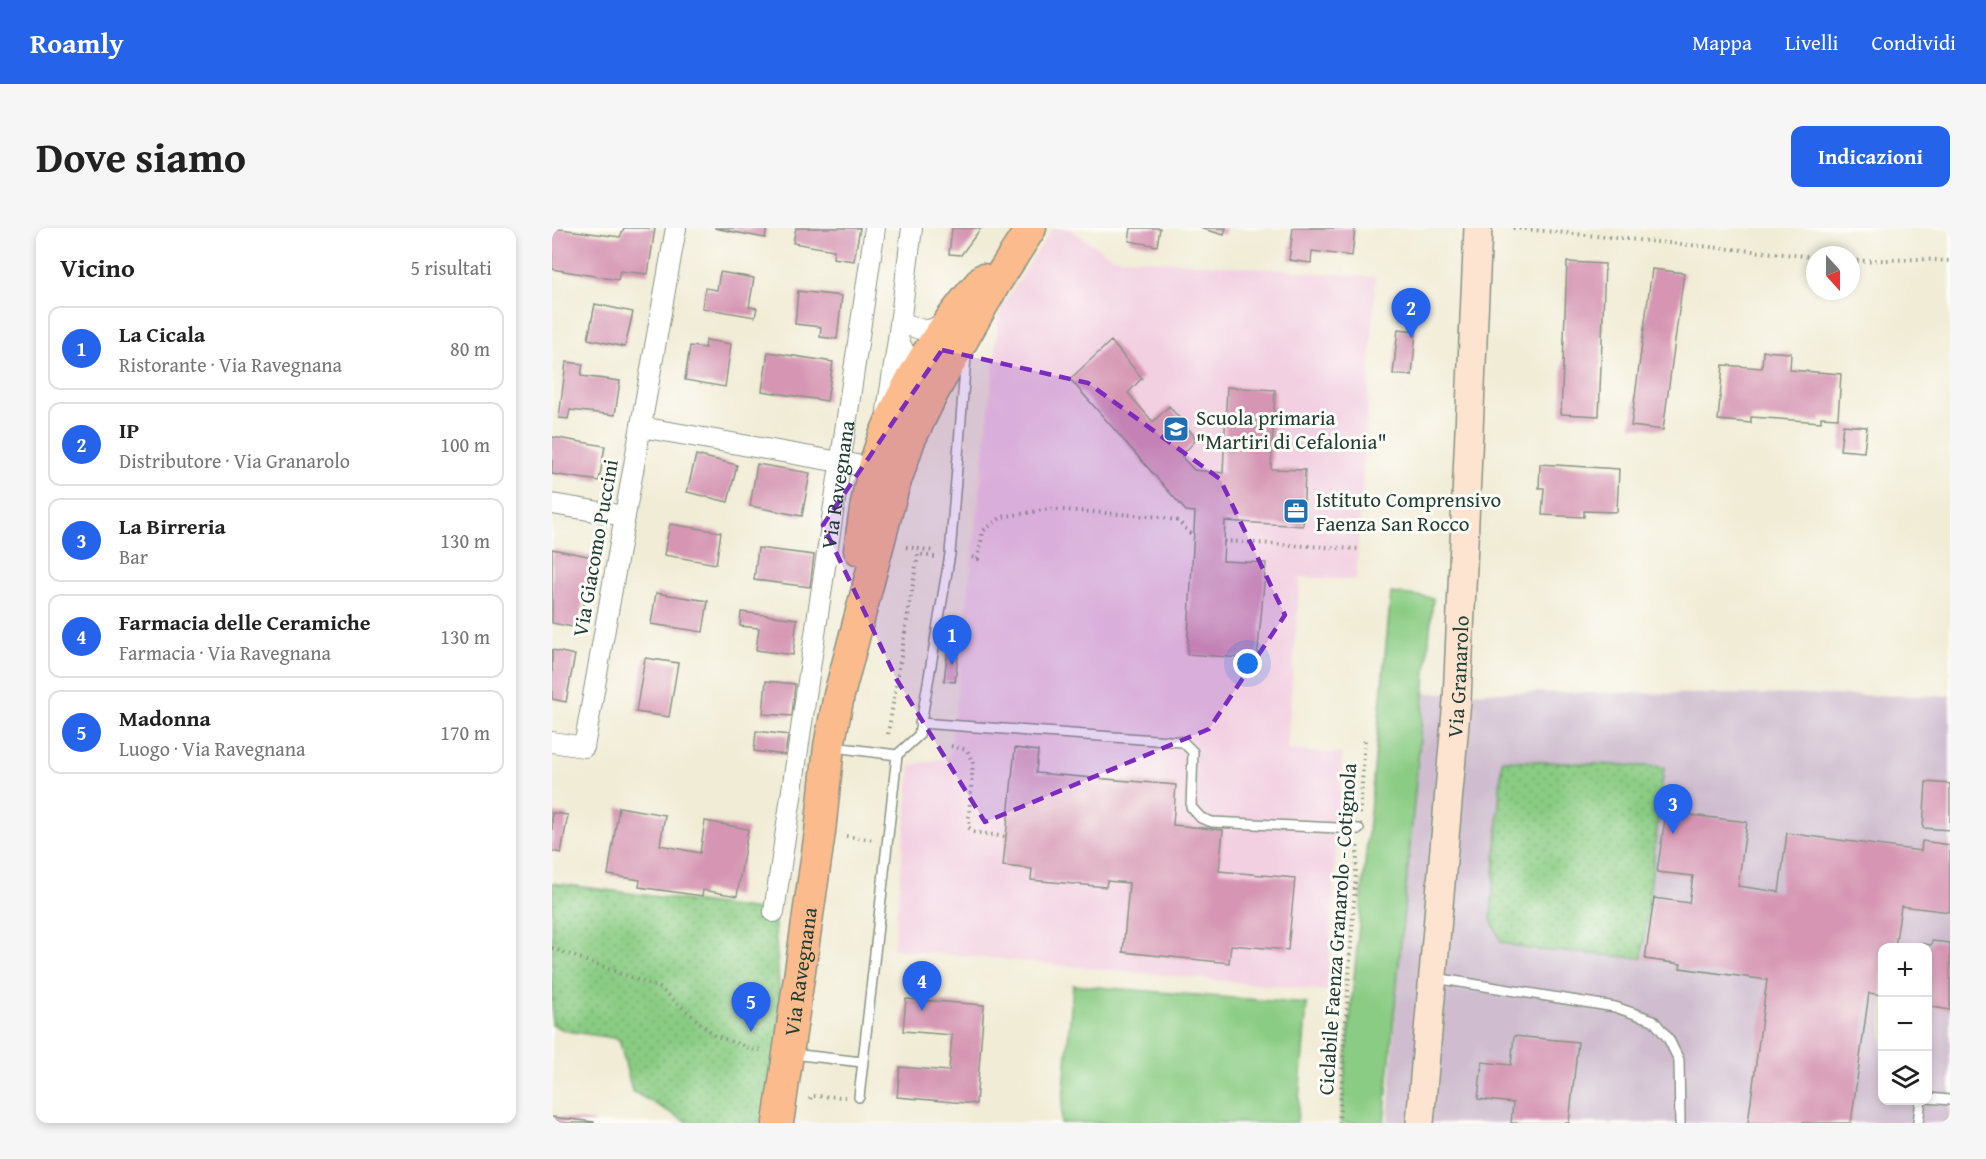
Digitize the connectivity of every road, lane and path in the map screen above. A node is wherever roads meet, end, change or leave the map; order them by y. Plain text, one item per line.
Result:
1 (676, 228) edge
2 (875, 228) edge
3 (912, 228) edge
4 (1029, 228) edge
5 (1478, 228) edge
6 (1512, 228) edge
7 (1806, 257) edge
8 (1860, 261) edge
9 (1950, 261) edge
10 (963, 321) junction
11 (899, 330) junction
12 (925, 382) junction
13 (641, 427) junction
14 (883, 439) junction
15 (840, 462) junction
16 (874, 468) junction
17 (552, 504) edge
18 (625, 516) junction
19 (1193, 537) dead end
20 (1224, 541) dead end
21 (900, 546) dead end
22 (1358, 549) dead end
23 (972, 557) dead end
24 (839, 696) junction
25 (920, 723) junction
26 (888, 734) dead end
27 (1365, 737) dead end
28 (799, 741) junction
29 (552, 742) edge
30 (829, 746) junction
31 (951, 746) dead end
32 (897, 755) junction
33 (1359, 829) junction
34 (845, 836) dead end
35 (1006, 837) dead end
36 (875, 840) dead end
37 (774, 912) dead end
38 (552, 948) edge
39 (1433, 978) junction
40 (789, 1053) junction
41 (862, 1062) junction
42 (811, 1096) dead end
43 (859, 1097) joint
44 (1932, 1098) edge
45 (1950, 1100) edge
46 (1920, 1105) edge
47 (778, 1123) edge
48 (1339, 1123) edge
49 (1420, 1123) edge
50 (1680, 1123) edge
51 (1918, 1123) edge

1 - 13 street, Via Giacomo Puccini
2 - 15 street, Via Ravegnana
3 - 11 street, Via Ravegnana
4 - 10 main road
5 - 39 main road, Via Granarolo
6 - 7 path
8 - 9 path
10 - 11 street
10 - 12 main road
10 - 25 lane
11 - 12 street
11 - 14 street, Via Ravegnana
12 - 14 main road, Via Ravegnana
12 - 24 main road, Via Ravegnana
13 - 15 street
13 - 18 street, Via Giacomo Puccini
14 - 16 main road, Via Ravegnana
15 - 16 street
15 - 28 street, Via Ravegnana
16 - 24 main road, Via Ravegnana
17 - 18 street
18 - 29 street, Via Giacomo Puccini
19 - 23 path
20 - 22 path
21 - 26 path
24 - 30 main road, Via Ravegnana
25 - 32 lane
25 - 33 lane
27 - 33 path, Ciclabile Faenza Granarolo - Cotignola
28 - 30 street
28 - 37 street, Via Ravegnana
30 - 32 lane
30 - 40 main road, Via Ravegnana
31 - 35 path
32 - 41 lane
33 - 48 path, Ciclabile Faenza Granarolo - Cotignola
34 - 36 path
38 - 40 path
39 - 49 main road, Via Granarolo
39 - 50 lane
40 - 41 lane, Via Ravegnana
40 - 47 main road, Via Ravegnana
41 - 43 lane
42 - 43 path
44 - 45 lane
46 - 51 lane

